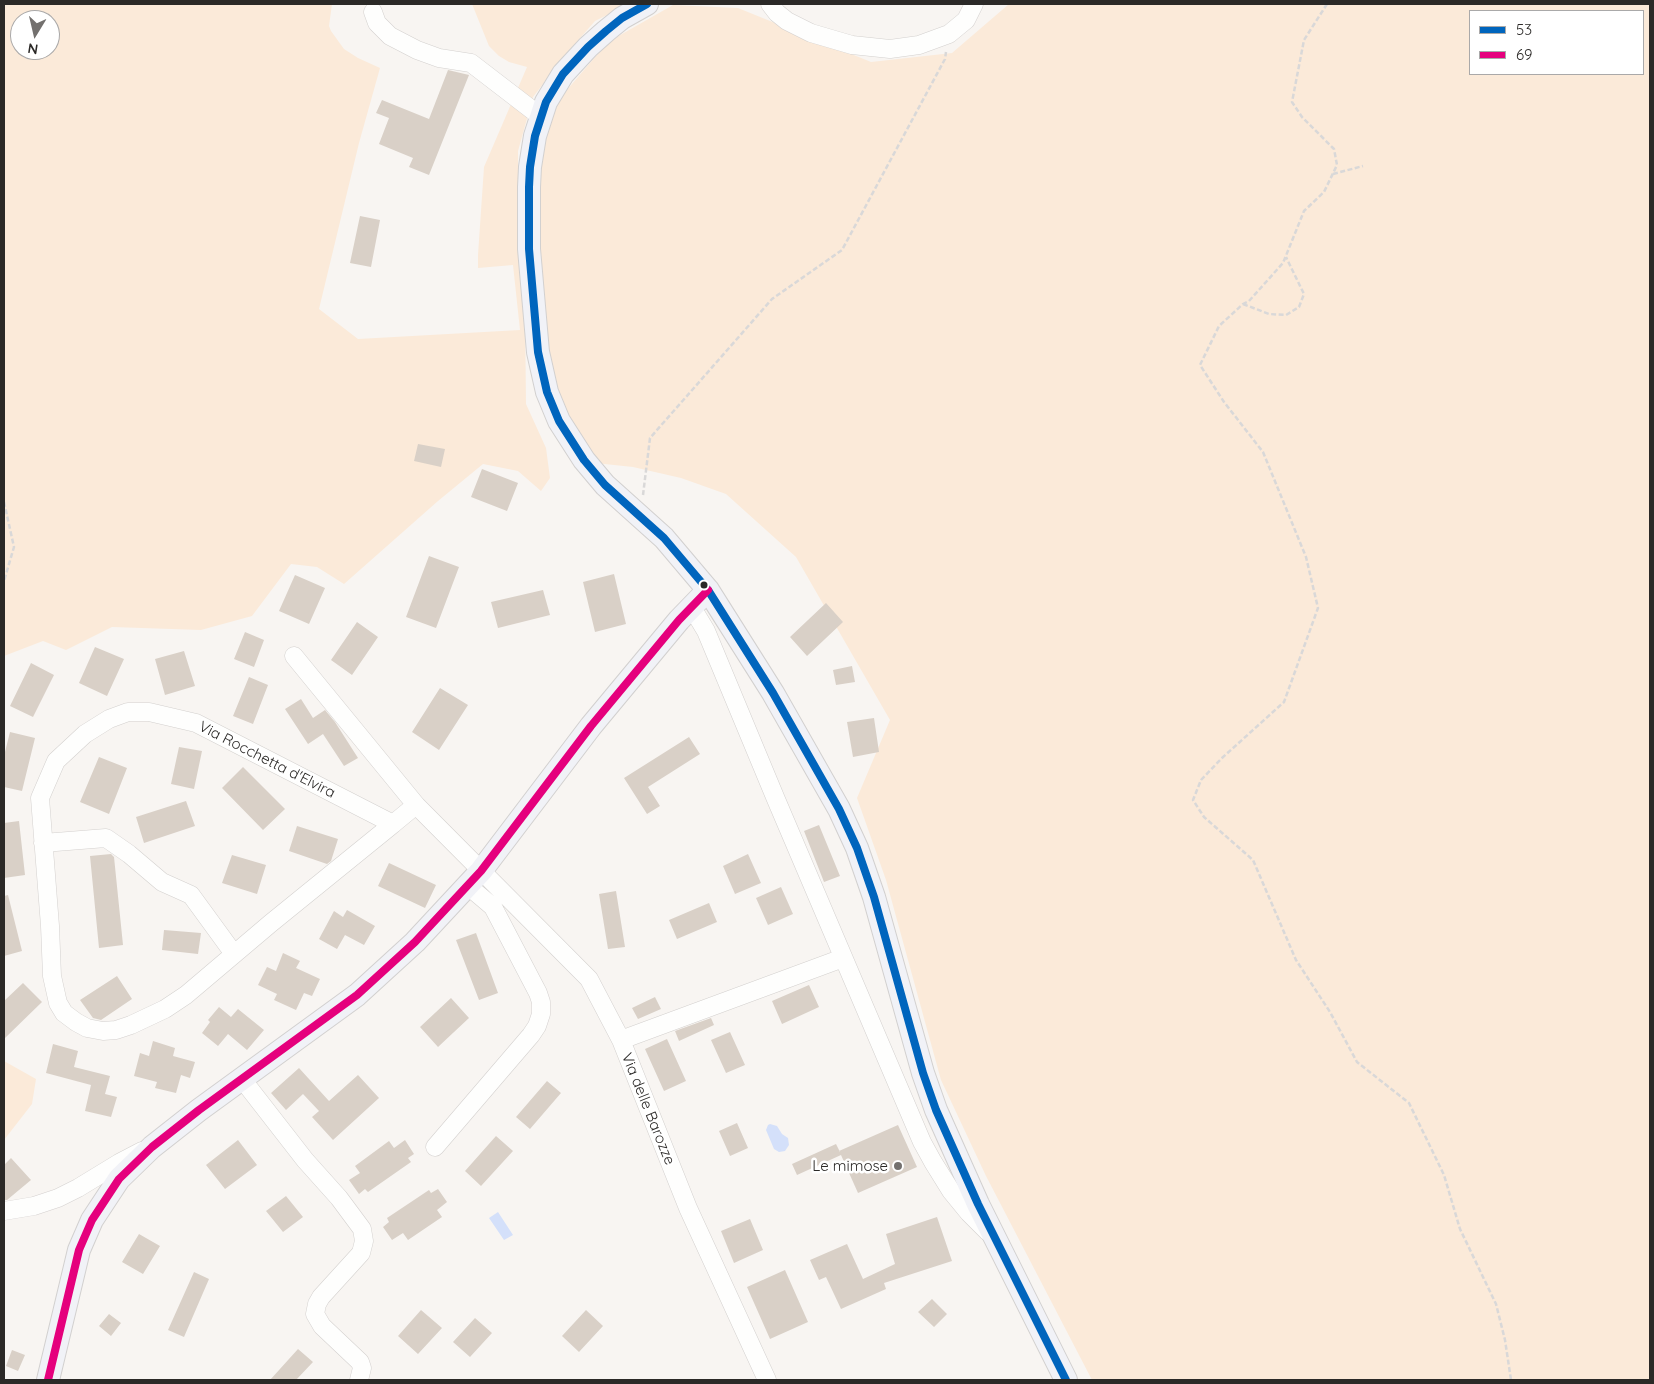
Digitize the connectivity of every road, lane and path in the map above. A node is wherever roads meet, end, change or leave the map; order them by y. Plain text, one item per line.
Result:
1 (647, 4) edge
2 (770, 4) edge
3 (974, 4) edge
4 (1327, 4) edge
5 (373, 12) dead end
6 (949, 34) junction
7 (540, 116) junction
8 (1363, 166) dead end
9 (1333, 174) junction
10 (1285, 257) junction
11 (1243, 304) junction
12 (4, 502) edge
13 (642, 517) junction
14 (4, 581) edge
15 (708, 590) junction
16 (691, 606) junction
17 (294, 656) dead end
18 (416, 805) junction
19 (393, 824) junction
20 (44, 843) junction
21 (474, 878) junction
22 (234, 954) junction
23 (843, 958) junction
24 (621, 1040) junction
25 (242, 1079) junction
26 (152, 1147) junction
27 (435, 1147) dead end
28 (4, 1211) edge
29 (995, 1240) junction
30 (48, 1380) edge
31 (359, 1380) edge
32 (767, 1380) edge
33 (1066, 1380) edge
34 (1511, 1380) edge

1 - 7 main road
2 - 6 street
3 - 6 street
4 - 9 path
5 - 7 street
6 - 13 path
7 - 13 main road
8 - 9 path
9 - 10 path
10 - 11 path
10 - 11 path
11 - 34 path
12 - 14 path
13 - 15 main road
15 - 16 main road
15 - 29 main road
16 - 21 main road
16 - 23 street
17 - 18 street
18 - 19 street, Via Rocchetta d'Elvira
18 - 21 street
19 - 20 street, Via Rocchetta d'Elvira
19 - 22 street, Via Rocchetta d'Elvira
20 - 22 street
20 - 22 street, Via Rocchetta d'Elvira
21 - 24 street, Via delle Barozze
21 - 25 main road
21 - 27 street
23 - 24 street
23 - 29 street
24 - 32 street, Via delle Barozze
25 - 26 main road
25 - 31 street
26 - 28 street
26 - 30 main road
29 - 33 main road

